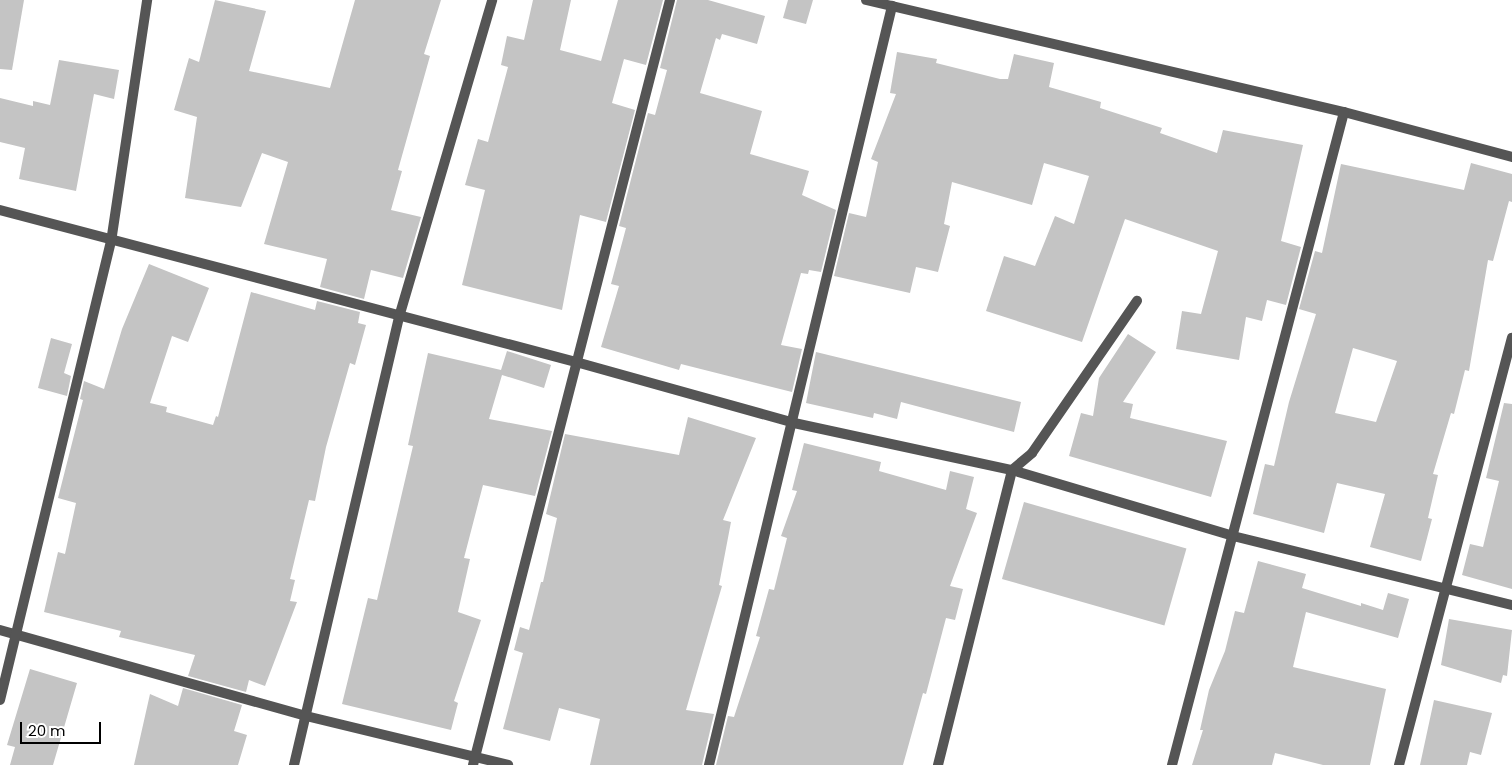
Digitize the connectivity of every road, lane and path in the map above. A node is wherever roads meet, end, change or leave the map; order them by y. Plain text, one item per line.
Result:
1 (147, 0) edge
2 (492, 0) edge
3 (670, 0) edge
4 (866, 0) edge
5 (892, 6) junction
6 (1344, 112) junction
7 (1512, 157) edge
8 (0, 210) edge
9 (110, 242) junction
10 (1137, 301) dead end
11 (399, 317) junction
12 (1512, 338) edge
13 (576, 362) junction
14 (794, 423) junction
15 (1012, 470) junction
16 (1233, 536) junction
17 (1446, 587) junction
18 (1512, 605) edge
19 (0, 630) edge
20 (17, 634) junction
21 (0, 700) edge
22 (306, 716) junction
23 (474, 761) edge
24 (294, 765) edge
25 (508, 765) edge
26 (709, 765) edge
27 (938, 765) edge
28 (1172, 765) edge
29 (1399, 765) edge

1 - 9 street
2 - 11 street
3 - 13 street
4 - 5 street
5 - 6 street
5 - 14 street
6 - 7 street
6 - 16 street
8 - 9 street
9 - 11 street
9 - 20 street
10 - 15 street
11 - 13 street
11 - 22 street
12 - 17 street
13 - 14 street
13 - 23 street
14 - 15 street
14 - 26 street
15 - 16 street
15 - 27 street
16 - 17 street
16 - 28 street
17 - 18 street
17 - 29 street
19 - 20 street
20 - 21 street
20 - 22 street
22 - 23 street
22 - 24 street
23 - 25 street

